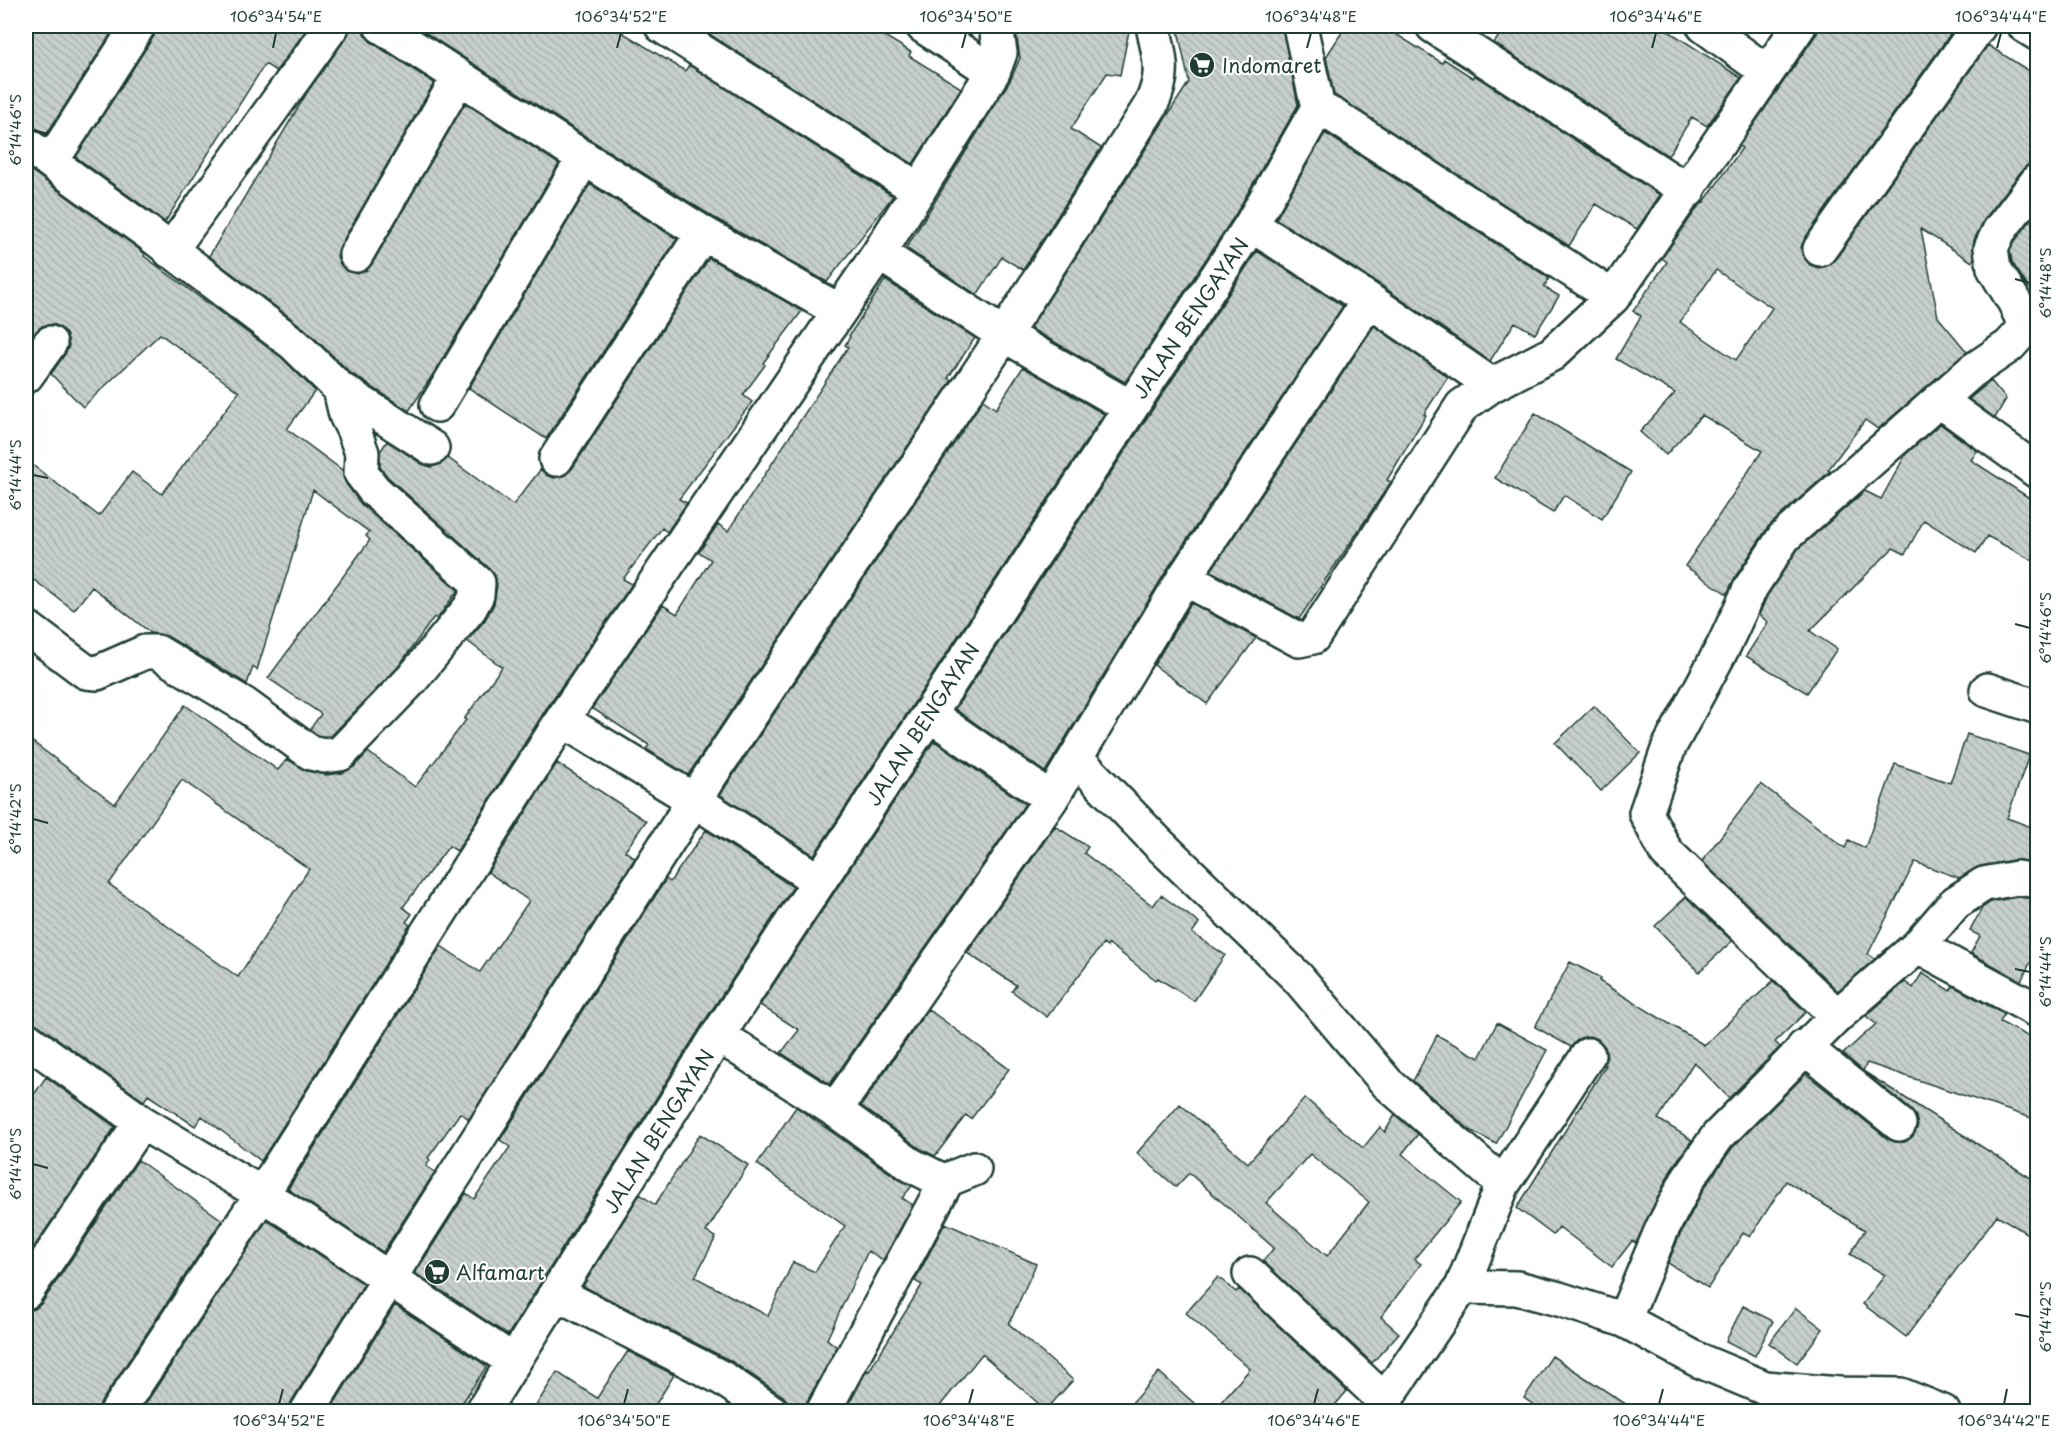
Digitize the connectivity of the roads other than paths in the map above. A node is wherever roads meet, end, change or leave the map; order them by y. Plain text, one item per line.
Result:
1 (138, 26) edge
2 (332, 26) edge
3 (381, 26) edge
4 (923, 26) edge
5 (996, 26) edge
6 (1153, 26) edge
7 (1300, 26) edge
8 (1433, 26) edge
9 (1704, 26) edge
10 (1800, 26) edge
11 (1979, 26) edge
12 (2025, 26) edge
13 (680, 30) edge
14 (2037, 34) edge
15 (993, 72) junction
16 (1767, 72) junction
17 (459, 77) junction
18 (1318, 108) junction
19 (38, 153) edge
20 (584, 158) junction
21 (2037, 180) edge
22 (919, 190) junction
23 (1688, 191) junction
24 (1251, 225) junction
25 (703, 233) junction
26 (1820, 249) dead end
27 (170, 251) junction
28 (879, 253) junction
29 (356, 255) dead end
30 (1613, 297) junction
31 (1369, 300) junction
32 (839, 311) junction
33 (1004, 335) junction
34 (50, 343) dead end
35 (26, 376) edge
36 (1492, 385) junction
37 (340, 390) junction
38 (1939, 400) junction
39 (437, 405) dead end
40 (1130, 407) junction
41 (432, 448) dead end
42 (556, 459) dead end
43 (2037, 472) edge
44 (1184, 578) junction
45 (26, 627) edge
46 (1987, 690) dead end
47 (2037, 707) edge
48 (929, 714) junction
49 (562, 720) junction
50 (1076, 758) junction
51 (1051, 799) junction
52 (694, 800) junction
53 (819, 881) junction
54 (2037, 881) edge
55 (1918, 946) junction
56 (2037, 1011) edge
57 (1837, 1016) junction
58 (718, 1035) junction
59 (27, 1045) edge
60 (1804, 1047) junction
61 (1588, 1055) dead end
62 (835, 1110) junction
63 (141, 1122) junction
64 (1899, 1124) dead end
65 (1503, 1184) junction
66 (262, 1194) junction
67 (1250, 1274) dead end
68 (390, 1277) junction
69 (1462, 1287) junction
70 (26, 1292) edge
71 (556, 1293) junction
72 (1624, 1320) junction
73 (513, 1361) junction
74 (1381, 1406) edge
75 (117, 1412) edge
76 (307, 1412) edge
77 (482, 1412) edge
78 (772, 1412) edge
79 (823, 1412) edge
80 (1943, 1412) edge

1 - 19 street
2 - 27 street
3 - 17 street
4 - 15 street
5 - 15 street
6 - 33 street
7 - 18 street
8 - 23 street
9 - 16 street
10 - 16 street
11 - 26 street
12 - 14 street
13 - 22 street
15 - 22 street
16 - 23 street
17 - 20 street
17 - 29 street
18 - 24 street, JALAN BENGAYAN
18 - 30 street
19 - 27 street
20 - 25 street
20 - 39 street
21 - 38 street
22 - 28 street
23 - 30 street
24 - 31 street
24 - 40 street, JALAN BENGAYAN
25 - 32 street
25 - 42 street
27 - 37 street
28 - 32 street
28 - 33 street
30 - 36 street
31 - 36 street
31 - 44 street
32 - 49 street
33 - 40 street
33 - 52 street
34 - 35 street
36 - 44 street
37 - 41 street
37 - 45 street
38 - 43 street
38 - 57 street
40 - 48 street, JALAN BENGAYAN
44 - 50 street
46 - 47 street
48 - 51 street
48 - 53 street, JALAN BENGAYAN
49 - 52 street
49 - 66 street
50 - 51 street
50 - 65 street
51 - 62 street
52 - 53 street
52 - 68 street
53 - 58 street, JALAN BENGAYAN
54 - 55 street
55 - 56 street
55 - 57 street
57 - 60 street
58 - 62 street
58 - 71 street, JALAN BENGAYAN
59 - 63 street
60 - 64 street
60 - 72 street
61 - 65 street
62 - 79 street
63 - 66 street
63 - 70 street
65 - 69 street
66 - 68 street
66 - 75 street
67 - 74 street
68 - 73 street
68 - 76 street
69 - 72 street
69 - 74 street
71 - 73 street, JALAN BENGAYAN
71 - 78 street
72 - 80 street
73 - 77 street, JALAN BENGAYAN

